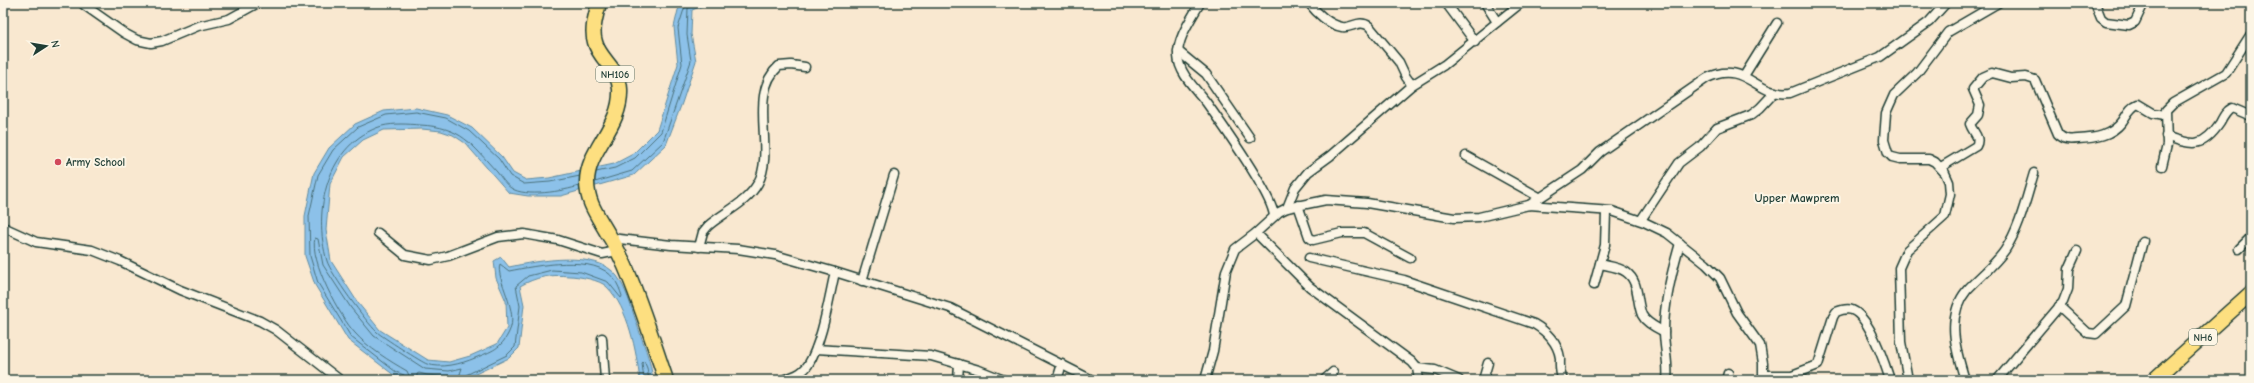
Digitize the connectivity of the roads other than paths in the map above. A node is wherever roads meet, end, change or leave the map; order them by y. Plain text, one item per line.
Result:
1 (258, 3) edge
2 (599, 3) edge
3 (1200, 3) edge
4 (1309, 3) edge
5 (1446, 3) edge
6 (1485, 3) edge
7 (1521, 3) edge
8 (1946, 3) edge
9 (1998, 3) edge
10 (2096, 3) edge
11 (2144, 3) edge
12 (84, 5) dead end
13 (1497, 22) junction
14 (1777, 23) dead end
15 (2251, 34) edge
16 (1475, 42) junction
17 (1178, 51) junction
18 (804, 67) dead end
19 (1744, 76) junction
20 (1412, 85) junction
21 (1775, 92) junction
22 (2165, 115) junction
23 (2251, 116) edge
24 (2166, 136) junction
25 (1250, 138) dead end
26 (1466, 156) dead end
27 (2162, 166) dead end
28 (1941, 167) junction
29 (2034, 173) dead end
30 (894, 175) dead end
31 (1539, 197) junction
32 (1529, 205) junction
33 (1298, 206) junction
34 (1287, 208) junction
35 (1606, 212) junction
36 (1274, 216) junction
37 (1641, 220) junction
38 (3, 227) edge
39 (378, 233) dead end
40 (1256, 233) junction
41 (2251, 236) edge
42 (612, 241) junction
43 (2143, 241) dead end
44 (1680, 243) junction
45 (699, 246) junction
46 (2239, 249) dead end
47 (2077, 251) dead end
48 (1309, 258) dead end
49 (1410, 258) dead end
50 (1600, 264) junction
51 (835, 272) junction
52 (862, 280) junction
53 (1594, 285) dead end
54 (2251, 293) edge
55 (2059, 306) junction
56 (1664, 332) junction
57 (602, 338) dead end
58 (816, 349) junction
59 (1488, 363) dead end
60 (959, 364) junction
61 (1062, 364) junction
62 (1417, 368) junction
63 (1333, 372) dead end
64 (340, 380) edge
65 (605, 380) edge
66 (666, 380) edge
67 (782, 380) edge
68 (958, 380) edge
69 (1004, 380) edge
70 (1057, 380) edge
71 (1092, 380) edge
72 (1205, 380) edge
73 (1324, 380) edge
74 (1419, 380) edge
75 (1459, 380) edge
76 (1483, 380) edge
77 (1563, 380) edge
78 (1667, 380) edge
79 (1890, 380) edge
80 (1908, 380) edge
81 (1965, 380) edge
82 (1997, 380) edge
83 (2154, 380) edge

1 - 12 street
2 - 42 highway, NH106
3 - 17 street
4 - 20 street
5 - 16 street
6 - 13 street
7 - 13 street
8 - 21 street
9 - 28 street
10 - 11 street
13 - 16 street
14 - 19 street
15 - 22 street
16 - 20 street
17 - 25 street
17 - 36 street
18 - 45 street
19 - 21 street
19 - 31 street
20 - 34 street
21 - 37 street
22 - 24 street
22 - 28 street
23 - 24 street
24 - 27 street
26 - 31 street
28 - 80 street
29 - 81 street
30 - 52 street
31 - 32 street
32 - 33 street
32 - 35 street
33 - 34 street
33 - 49 street
34 - 36 street
35 - 37 street
35 - 50 street
36 - 40 street
37 - 44 street
38 - 64 street
39 - 42 street
40 - 62 street
40 - 72 street
41 - 46 street
42 - 45 street
42 - 66 highway, NH106
43 - 55 street
44 - 56 street
44 - 79 street
45 - 51 street
47 - 55 street
48 - 77 street
50 - 53 street
50 - 56 street
51 - 52 street
51 - 58 street
52 - 61 street
54 - 83 highway, NH6
55 - 82 street
56 - 78 street
57 - 65 street
58 - 60 street
58 - 67 street
59 - 76 street
60 - 68 street
60 - 69 street
61 - 70 street
61 - 71 street
62 - 74 street
62 - 75 street
63 - 73 street

